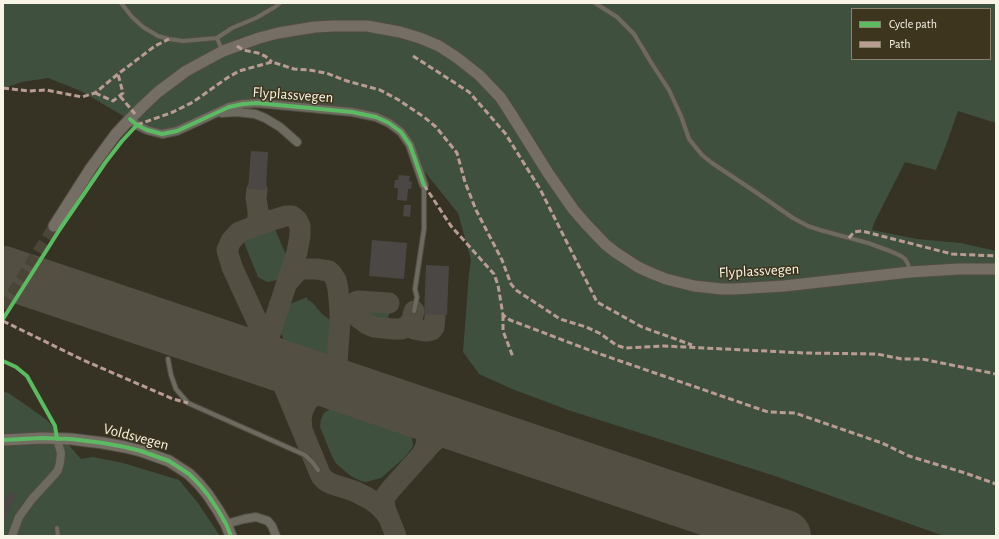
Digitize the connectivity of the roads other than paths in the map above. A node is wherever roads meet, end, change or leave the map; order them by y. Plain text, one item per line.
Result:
1 (121, 3) edge
2 (280, 3) edge
3 (595, 3) edge
4 (217, 38) junction
5 (223, 51) junction
6 (215, 114) junction
7 (130, 119) junction
8 (297, 142) dead end
9 (424, 185) joint
10 (54, 226) tunnel mouth
11 (996, 269) edge
12 (910, 272) junction
13 (414, 311) dead end
14 (168, 359) dead end
15 (57, 439) junction
16 (3, 440) edge
17 (318, 470) dead end
18 (226, 524) junction
19 (57, 528) dead end
20 (12, 536) edge
21 (58, 536) edge
22 (231, 536) edge
23 (276, 536) edge

1 - 4 lane
2 - 4 lane
3 - 12 lane
4 - 5 lane
5 - 7 main road, Flyplassvegen
5 - 12 main road, Flyplassvegen
6 - 7 street, Flyplassvegen
6 - 8 street, Flyplassvegen
6 - 9 street, Flyplassvegen
7 - 10 main road, Flyplassvegen
9 - 13 lane
11 - 12 main road, Flyplassvegen
14 - 17 lane
15 - 16 main road, Voldsvegen
15 - 18 main road, Voldsvegen
15 - 20 street
18 - 22 main road, Voldsvegen
18 - 23 street
19 - 21 lane

